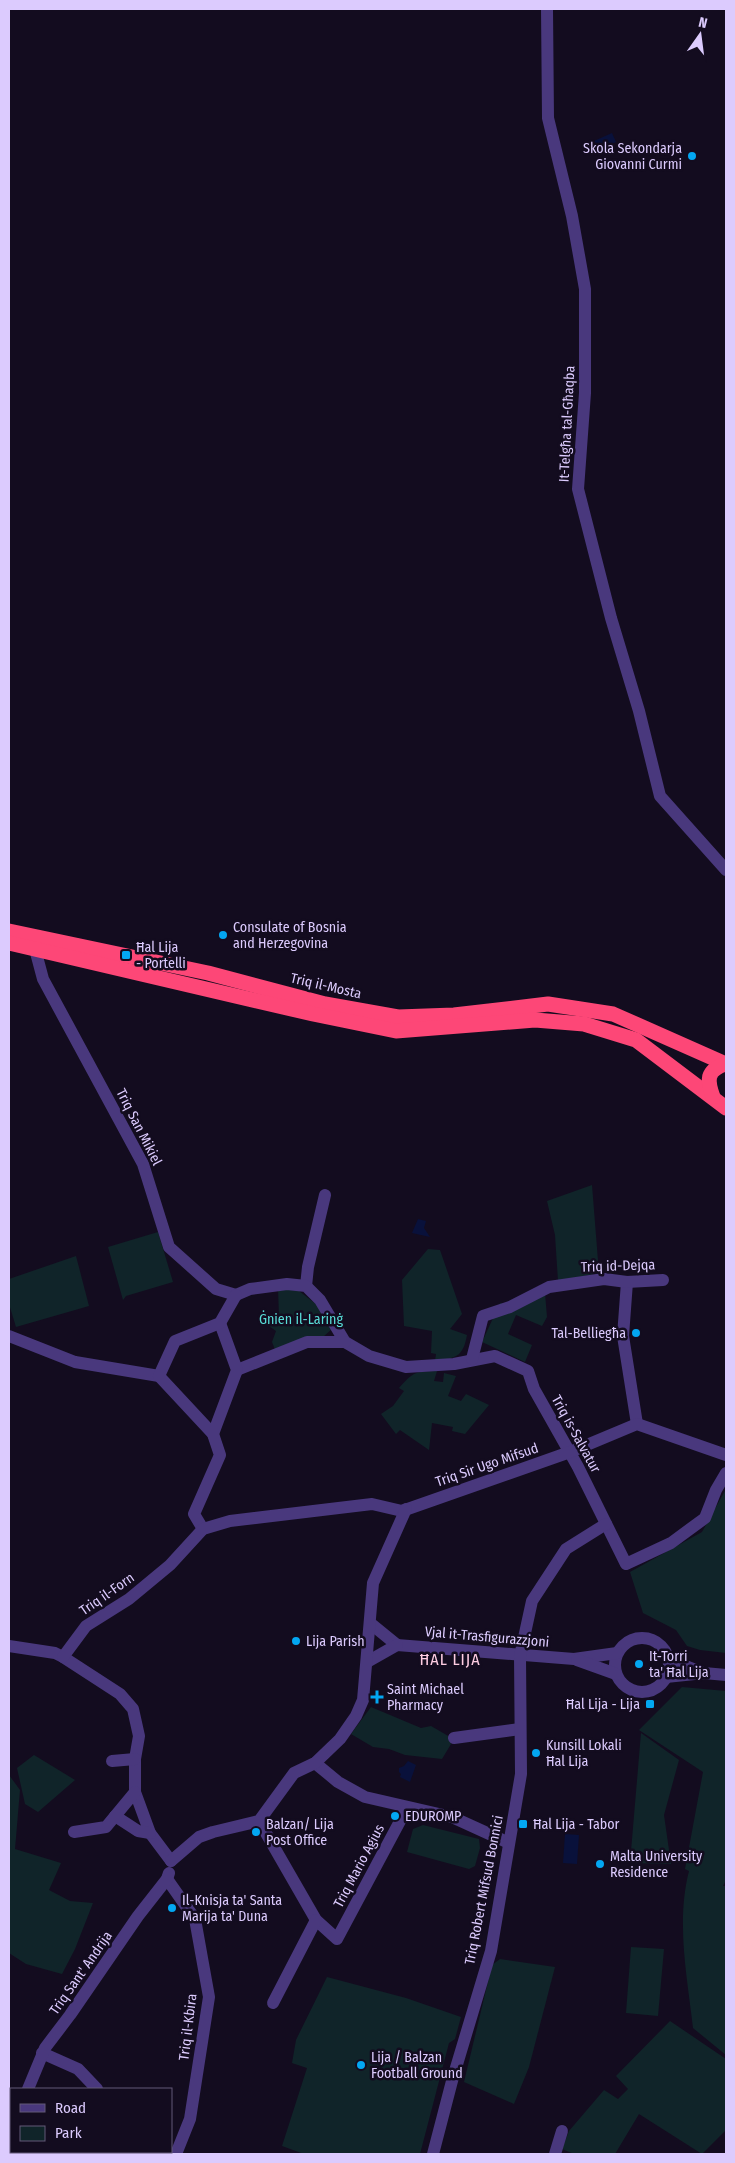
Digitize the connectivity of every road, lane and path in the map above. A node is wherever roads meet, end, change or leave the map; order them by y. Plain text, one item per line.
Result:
1 (547, 9) edge
2 (726, 870) edge
3 (9, 931) edge
4 (9, 943) edge
5 (35, 949) junction
6 (726, 1064) edge
7 (713, 1097) junction
8 (726, 1108) edge
9 (325, 1195) dead end
10 (664, 1280) dead end
11 (627, 1282) junction
12 (306, 1286) junction
13 (236, 1295) junction
14 (220, 1323) junction
15 (9, 1336) edge
16 (345, 1342) junction
17 (472, 1359) junction
18 (237, 1370) junction
19 (159, 1376) junction
20 (637, 1424) junction
21 (213, 1434) junction
22 (570, 1452) junction
23 (726, 1455) edge
24 (726, 1473) edge
25 (406, 1509) junction
26 (606, 1524) junction
27 (203, 1529) junction
28 (370, 1623) junction
29 (398, 1644) junction
30 (9, 1646) edge
31 (617, 1653) junction
32 (520, 1656) junction
33 (63, 1657) junction
34 (574, 1659) junction
35 (668, 1659) junction
36 (367, 1662) junction
37 (704, 1673) junction
38 (616, 1674) junction
39 (726, 1675) edge
40 (666, 1677) junction
41 (520, 1729) junction
42 (454, 1738) dead end
43 (135, 1759) junction
44 (112, 1761) dead end
45 (315, 1763) junction
46 (136, 1792) junction
47 (407, 1808) junction
48 (115, 1816) junction
49 (259, 1821) junction
50 (74, 1832) dead end
51 (150, 1833) junction
52 (509, 1843) junction
53 (171, 1861) junction
54 (168, 1879) junction
55 (316, 1920) junction
56 (273, 2003) dead end
57 (42, 2053) junction
58 (28, 2088) edge
59 (96, 2088) edge
60 (562, 2131) dead end
61 (176, 2154) edge
62 (433, 2154) edge
63 (555, 2154) edge

1 - 2 street, It-Telgħa tal-Għaqba
3 - 6 highway, Triq il-Mosta
4 - 5 highway, Triq il-Mosta
5 - 7 highway, Triq il-Mosta
5 - 13 street, Triq San Mikiel
6 - 7 highway
7 - 8 highway, Triq il-Mosta
9 - 12 street
10 - 11 street, Triq id-Dejqa
11 - 17 street, Triq id-Dejqa
11 - 20 street
12 - 13 street
12 - 16 street
13 - 14 street
14 - 18 street
14 - 19 street
15 - 19 street
16 - 17 street
16 - 18 street
17 - 22 street, Triq is-Salvatur
18 - 21 street
19 - 21 street
20 - 22 street, Triq Sir Ugo Mifsud
20 - 23 street
21 - 27 street
22 - 25 street, Triq Sir Ugo Mifsud
22 - 26 street, Triq is-Salvatur
24 - 26 street, Triq is-Salvatur
25 - 27 street
25 - 28 street
26 - 32 street, Triq Robert Mifsud Bonnici
27 - 33 street, Triq il-Forn
28 - 29 street
28 - 36 street
29 - 32 street, Vjal it-Trasfigurazzjoni
29 - 36 street
30 - 33 street
31 - 34 street, Vjal it-Trasfigurazzjoni
31 - 35 street, Vjal it-Trasfigurazzjoni
31 - 38 street
32 - 34 street, Vjal it-Trasfigurazzjoni
32 - 41 street, Triq Robert Mifsud Bonnici
33 - 43 street
34 - 38 street, Vjal it-Trasfigurazzjoni
35 - 37 street, Vjal it-Trasfigurazzjoni
35 - 40 street
36 - 45 street
37 - 39 street, Vjal it-Trasfigurazzjoni
37 - 40 street, Vjal it-Trasfigurazzjoni
38 - 40 street, Vjal it-Trasfigurazzjoni
41 - 42 street
41 - 52 street, Triq Robert Mifsud Bonnici
43 - 44 street
43 - 46 street
45 - 47 street
45 - 49 street
46 - 48 street
46 - 51 street
47 - 52 street
47 - 55 street, Triq Mario Agius
48 - 50 street
48 - 51 street
49 - 53 street
49 - 55 street
51 - 53 street
52 - 62 street, Triq Robert Mifsud Bonnici
53 - 54 street
54 - 57 street, Triq Sant' Andrija
54 - 61 street, Triq il-Kbira
55 - 56 street
57 - 58 street, Triq Sant' Andrija
57 - 59 street
60 - 63 street

